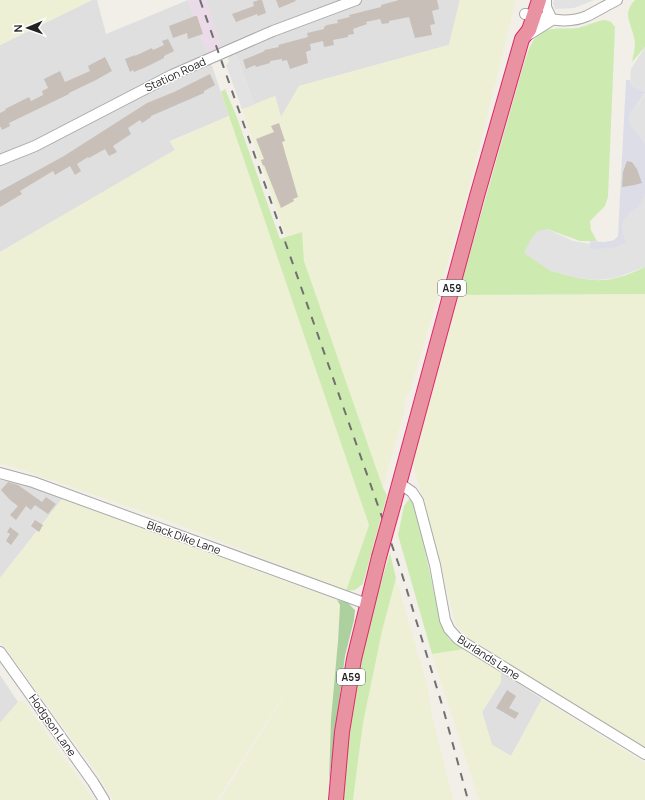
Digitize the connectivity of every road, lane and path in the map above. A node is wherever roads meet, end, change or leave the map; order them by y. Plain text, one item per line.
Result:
1 (356, 0) edge
2 (529, 0) edge
3 (539, 0) edge
4 (546, 0) edge
5 (617, 0) edge
6 (529, 15) junction
7 (552, 20) junction
8 (522, 39) junction
9 (0, 160) edge
10 (0, 473) edge
11 (399, 483) junction
12 (367, 604) junction
13 (0, 652) edge
14 (645, 754) edge
15 (104, 800) edge
16 (336, 800) edge

1 - 9 street, Station Road
2 - 6 highway, A59
3 - 6 highway, A59
4 - 7 street
5 - 7 street
6 - 7 street
6 - 8 highway, A59
7 - 8 street
8 - 11 highway, A59
10 - 12 street, Black Dike Lane
11 - 12 highway, A59, bridge
11 - 14 street, Burlands Lane
12 - 16 highway, A59
13 - 15 street, Hodgson Lane

